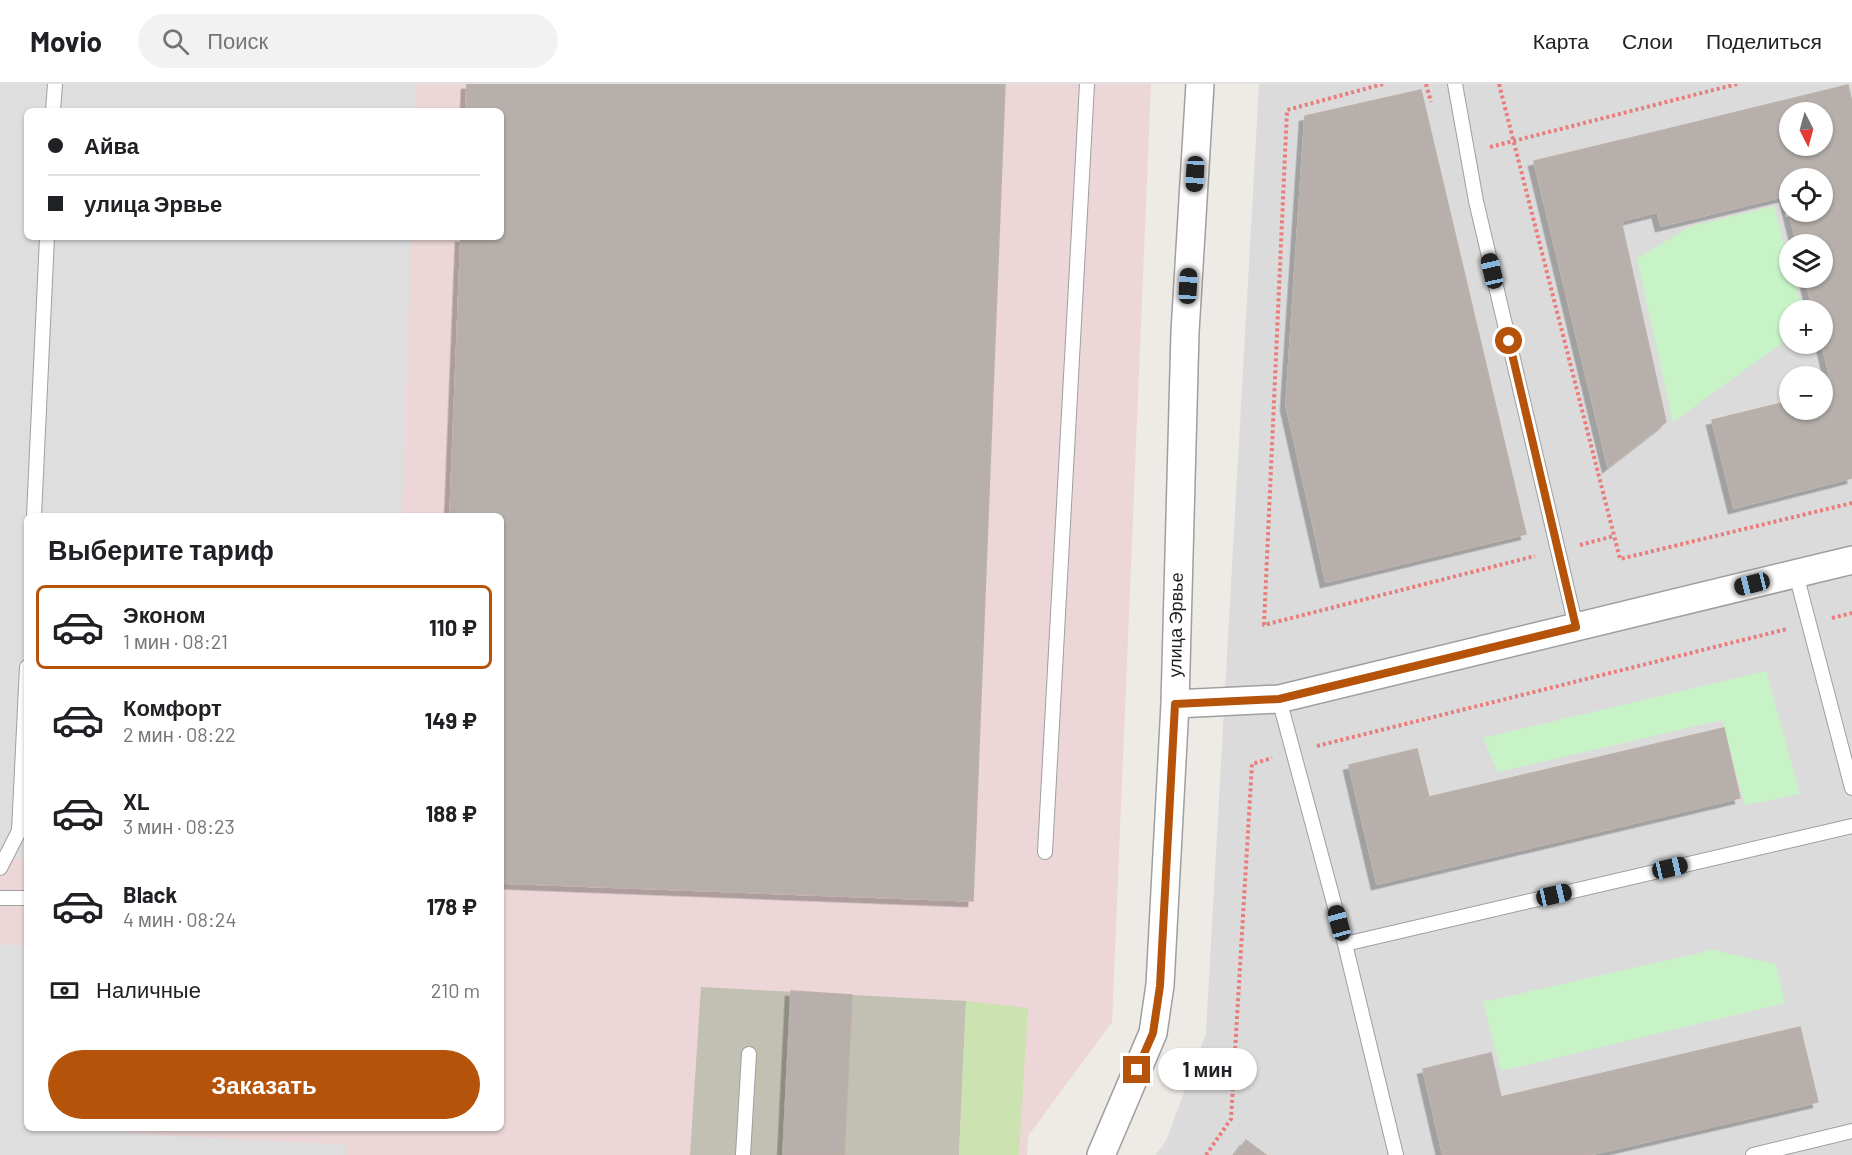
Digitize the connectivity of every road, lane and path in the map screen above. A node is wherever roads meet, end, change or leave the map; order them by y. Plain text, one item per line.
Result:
1 (55, 84) edge
2 (1087, 84) edge
3 (1200, 84) edge
4 (1383, 84) edge
5 (1455, 84) edge
6 (1499, 84) edge
7 (1737, 84) edge
8 (53, 108) edge
9 (1514, 141) junction
10 (1469, 152) junction
11 (48, 240) edge
12 (1852, 503) edge
13 (34, 513) edge
14 (1614, 536) junction
15 (1557, 551) junction
16 (1852, 560) edge
17 (1796, 574) junction
18 (1852, 613) edge
19 (1809, 624) junction
20 (1576, 627) junction
21 (1279, 699) junction
22 (1175, 704) junction
23 (24, 728) edge
24 (1292, 752) junction
25 (1852, 788) edge
26 (1852, 826) edge
27 (1045, 852) dead end
28 (0, 868) edge
29 (0, 898) edge
30 (24, 898) edge
31 (1345, 944) junction
32 (749, 1054) dead end
33 (1852, 1131) edge
34 (743, 1155) edge
35 (1101, 1155) edge
36 (1206, 1155) edge
37 (1396, 1155) edge
38 (1753, 1155) edge

1 - 8 lane
2 - 27 lane
3 - 22 street, улица Эрвье
4 - 15 path
5 - 10 lane
6 - 9 path
7 - 9 path
9 - 10 path
9 - 14 path
10 - 15 lane
11 - 13 lane
12 - 14 path
14 - 15 path
15 - 20 lane
16 - 17 street
17 - 19 lane
17 - 20 street
18 - 19 path
19 - 24 path
19 - 25 lane
20 - 21 street
21 - 22 street
21 - 24 lane
22 - 35 street, улица Эрвье
23 - 28 lane
24 - 31 lane
24 - 36 path
26 - 31 lane
29 - 30 lane
31 - 37 lane
32 - 34 lane
33 - 38 lane

